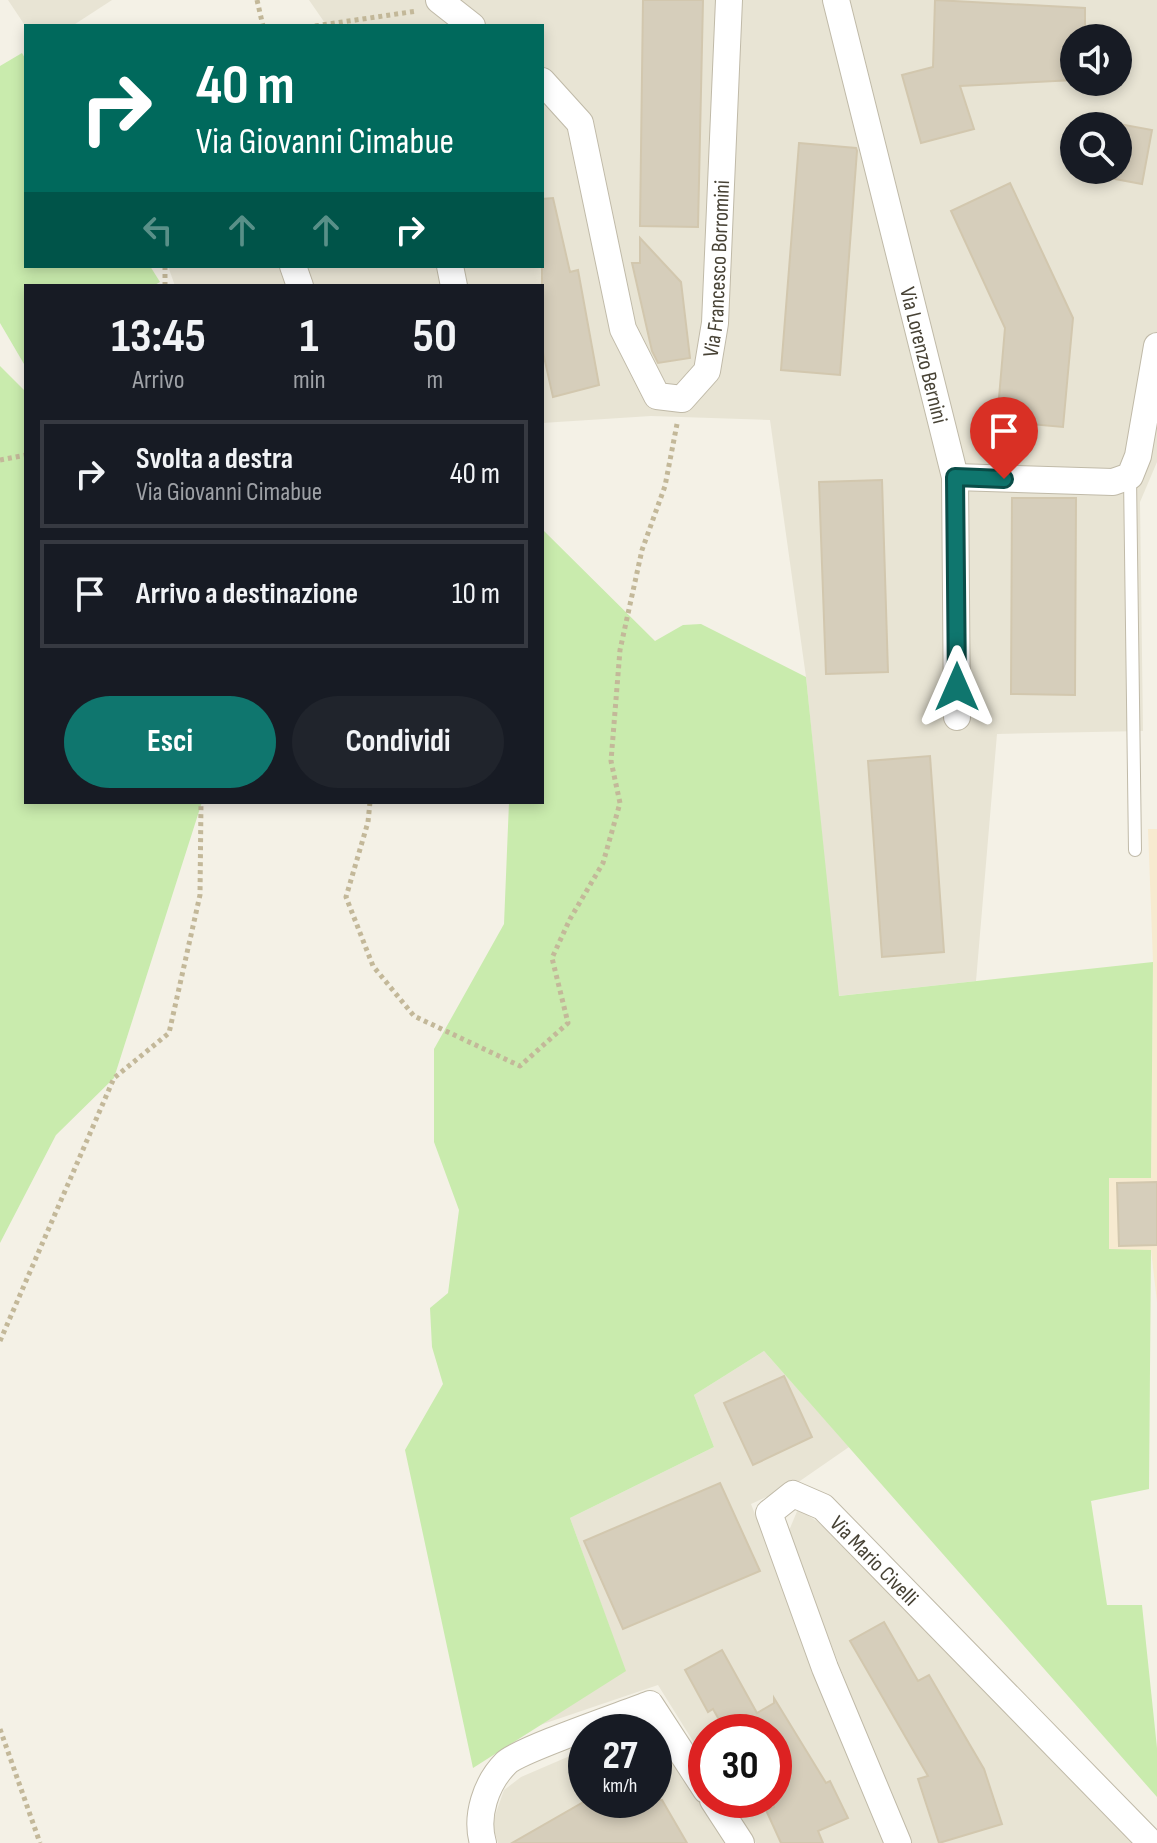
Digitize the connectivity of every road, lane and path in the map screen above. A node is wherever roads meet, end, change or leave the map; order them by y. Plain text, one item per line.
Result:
1 (257, 0) edge
2 (729, 0) edge
3 (836, 0) edge
4 (441, 3) edge
5 (263, 24) edge
6 (331, 24) edge
7 (469, 24) edge
8 (544, 83) edge
9 (1157, 346) edge
10 (682, 399) junction
11 (24, 455) edge
12 (0, 460) edge
13 (1130, 476) junction
14 (955, 477) junction
15 (957, 717) dead end
16 (201, 804) edge
17 (370, 804) edge
18 (1135, 850) dead end
19 (0, 1341) edge
20 (0, 1729) edge
21 (688, 1762) edge
22 (725, 1818) edge
23 (40, 1843) edge
24 (483, 1843) edge
25 (741, 1843) edge
26 (898, 1843) edge
27 (1151, 1843) edge

1 - 5 path
2 - 10 street, Via Francesco Borromini
3 - 14 street, Via Lorenzo Bernini
4 - 6 path
4 - 7 street
8 - 10 street
9 - 13 street
10 - 17 path
11 - 12 path
13 - 14 street
13 - 18 lane
14 - 15 street, Via Lorenzo Bernini
16 - 19 path
20 - 23 path
21 - 24 street
22 - 25 street
26 - 27 street, Via Mario Civelli

